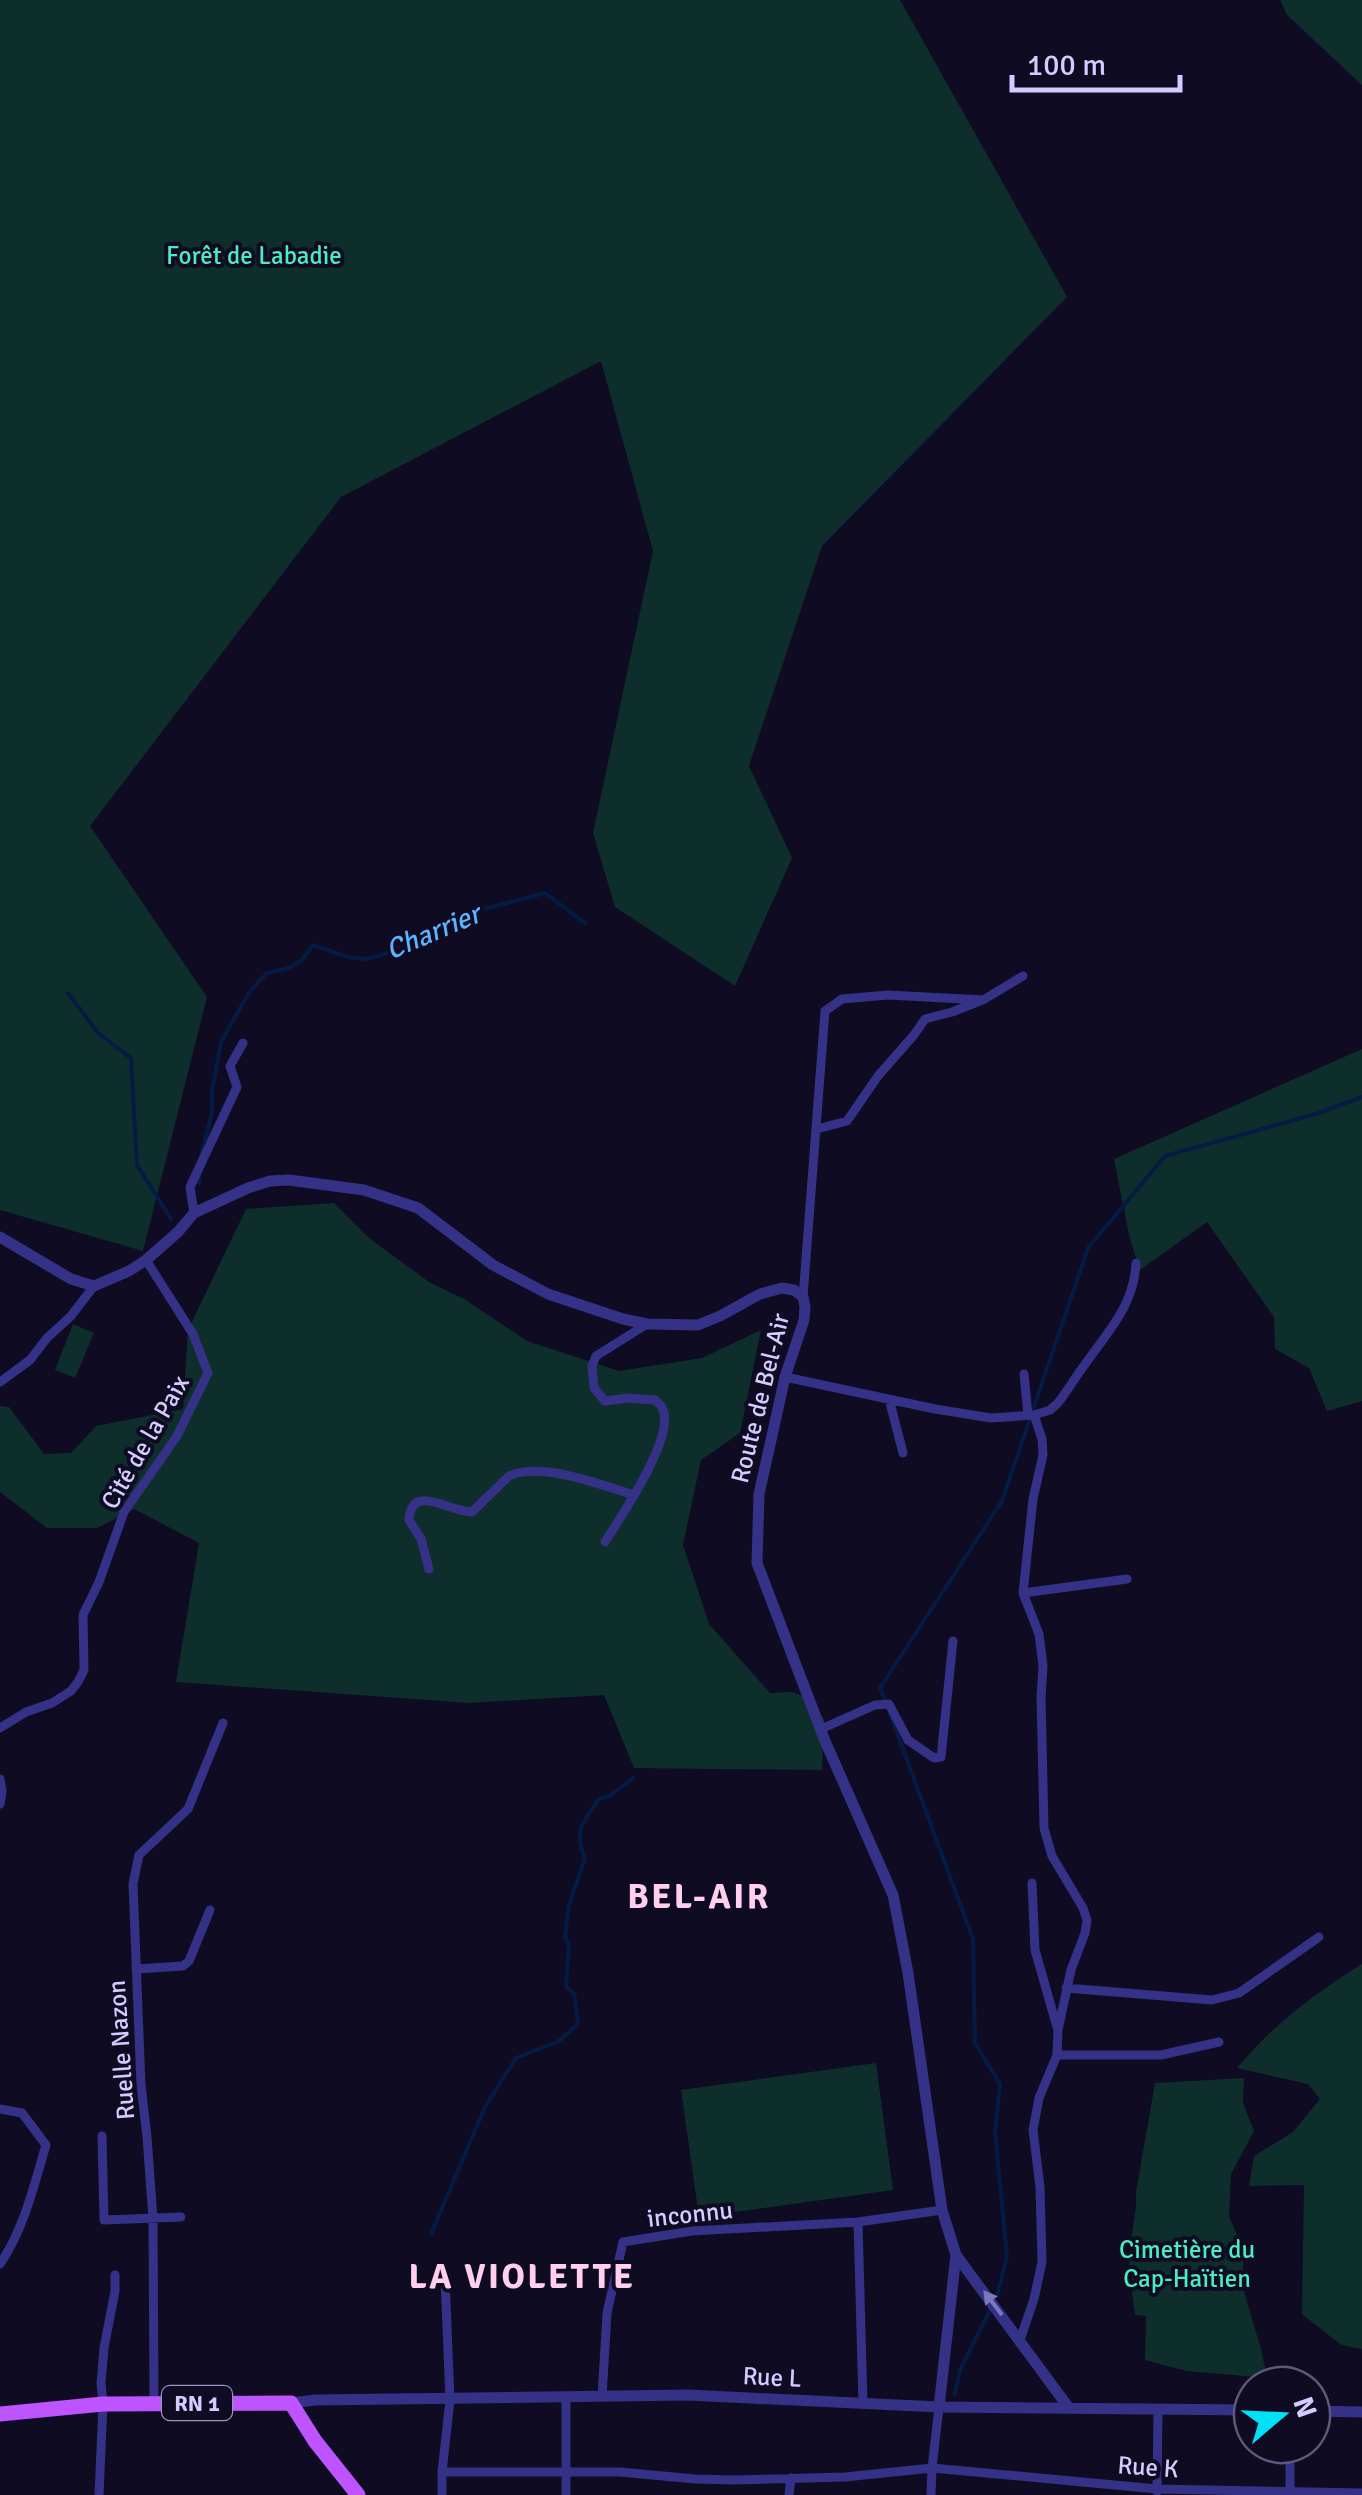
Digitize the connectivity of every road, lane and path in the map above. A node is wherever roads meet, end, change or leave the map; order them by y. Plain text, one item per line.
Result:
1 (1023, 976) dead end
2 (983, 1000) junction
3 (243, 1043) dead end
4 (817, 1129) junction
5 (194, 1212) junction
6 (0, 1237) edge
7 (146, 1260) junction
8 (1136, 1263) dead end
9 (94, 1286) junction
10 (803, 1297) junction
11 (647, 1324) junction
12 (1024, 1374) dead end
13 (785, 1377) junction
14 (0, 1382) edge
15 (889, 1399) junction
16 (1032, 1415) junction
17 (903, 1453) dead end
18 (634, 1495) junction
19 (605, 1542) dead end
20 (429, 1569) dead end
21 (1127, 1579) dead end
22 (1022, 1593) junction
23 (953, 1641) dead end
24 (223, 1722) dead end
25 (0, 1728) edge
26 (820, 1729) junction
27 (0, 1780) edge
28 (0, 1804) edge
29 (1032, 1883) dead end
30 (210, 1910) dead end
31 (1319, 1937) dead end
32 (136, 1970) junction
33 (1066, 1988) junction
34 (1058, 2030) junction
35 (1219, 2042) dead end
36 (1057, 2055) junction
37 (0, 2108) edge
38 (102, 2136) dead end
39 (942, 2210) junction
40 (181, 2217) dead end
41 (153, 2219) junction
42 (858, 2222) junction
43 (956, 2255) junction
44 (0, 2264) edge
45 (115, 2275) dead end
46 (444, 2278) dead end
47 (1020, 2340) junction
48 (566, 2397) junction
49 (602, 2397) junction
50 (450, 2400) junction
51 (291, 2403) junction
52 (103, 2404) junction
53 (154, 2404) junction
54 (864, 2404) junction
55 (939, 2407) junction
56 (1069, 2408) junction
57 (1158, 2410) junction
58 (1232, 2410) edge
59 (1332, 2411) edge
60 (1362, 2412) edge
61 (0, 2414) edge
62 (1290, 2465) edge
63 (932, 2468) junction
64 (442, 2472) junction
65 (567, 2472) junction
66 (791, 2478) junction
67 (1290, 2491) junction
68 (1157, 2492) edge
69 (1362, 2493) edge
70 (99, 2495) edge
71 (358, 2495) edge
72 (442, 2495) edge
73 (566, 2495) edge
74 (789, 2495) edge
75 (932, 2495) edge

1 - 2 street
2 - 4 street
2 - 4 street
3 - 5 street
4 - 10 street
5 - 7 street, Route de Bel-Air
5 - 11 street, Route de Bel-Air
6 - 9 street
7 - 9 street, Route de Bel-Air
7 - 25 street, Cité de la Paix
8 - 16 street
9 - 14 street
10 - 11 street, Route de Bel-Air
10 - 13 street, Route de Bel-Air
11 - 18 street
12 - 16 street
13 - 15 street
13 - 26 street, Route de Bel-Air
15 - 16 street
15 - 17 street
16 - 22 street
18 - 19 street
18 - 20 street
21 - 22 street
22 - 33 street
23 - 26 street
24 - 32 street, Ruelle Nazon
26 - 39 street, Route de Bel-Air
27 - 28 street
29 - 34 street
30 - 32 street
31 - 33 street
32 - 41 street, Ruelle Nazon
33 - 34 street
34 - 36 street
35 - 36 street
36 - 47 street
37 - 44 street
38 - 41 street
39 - 42 street, inconnu
39 - 43 street, Route de Bel-Air
40 - 41 street
41 - 53 street, Ruelle Nazon
42 - 49 street, inconnu
42 - 54 street
47 -> 43 street, Route de Bel-Air
43 - 55 street
45 - 52 street
46 - 50 street
47 - 56 street, Route de Bel-Air
48 - 49 street, Rue L
48 - 50 street, Rue L
48 - 65 street
49 - 54 street, Rue L
50 - 51 street, Rue L
50 - 64 street
51 - 53 main road, RN 1
51 - 71 main road
52 - 53 main road, RN 1
52 - 61 main road, RN 1
52 - 70 street
54 - 55 street, Rue L
55 - 56 street, Rue L
55 - 63 street
56 - 57 street, Rue L
57 - 58 street, Rue L
57 - 68 street
59 - 60 street
62 - 67 street
63 - 66 street
63 - 68 street, Rue K
63 - 75 street
64 - 65 street
64 - 72 street
65 - 66 street
65 - 73 street
66 - 74 street
67 - 68 street, Rue K
67 - 69 street, Rue K

